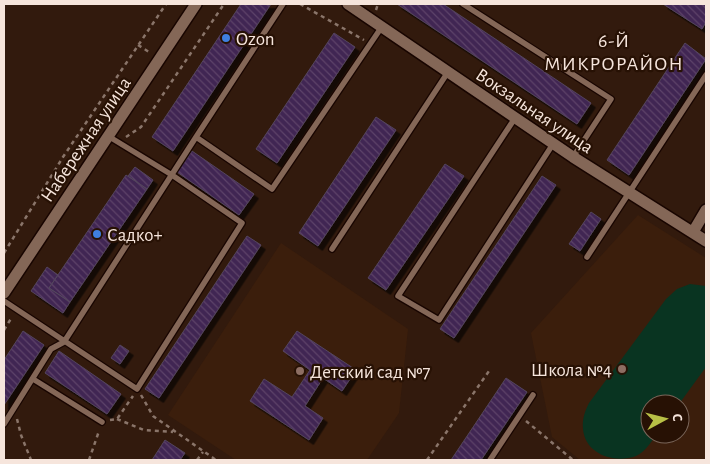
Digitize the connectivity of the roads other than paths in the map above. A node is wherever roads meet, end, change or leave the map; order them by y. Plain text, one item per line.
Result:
1 (196, 4) edge
2 (283, 4) edge
3 (348, 4) edge
4 (463, 4) edge
5 (382, 28) junction
6 (448, 72) junction
7 (706, 75) edge
8 (515, 118) junction
9 (108, 136) junction
10 (196, 137) junction
11 (553, 144) junction
12 (573, 157) junction
13 (172, 175) junction
14 (629, 192) junction
15 (706, 210) edge
16 (693, 232) junction
17 (706, 240) edge
18 (332, 249) dead end
19 (587, 257) dead end
20 (4, 293) edge
21 (4, 301) edge
22 (64, 342) junction
23 (33, 378) junction
24 (533, 395) dead end
25 (102, 422) dead end
26 (4, 424) edge
27 (490, 460) edge

1 - 9 street, Набережная улица
2 - 10 lane
3 - 5 street, Вокзальная улица
4 - 12 lane
5 - 6 street, Вокзальная улица
5 - 10 lane
6 - 8 street, Вокзальная улица
6 - 18 lane
7 - 14 lane
8 - 11 street, Вокзальная улица
8 - 11 lane
9 - 13 lane
9 - 20 street, Набережная улица
10 - 13 lane
11 - 12 street, Вокзальная улица
12 - 14 street, Вокзальная улица
13 - 22 lane
13 - 22 lane
14 - 16 street, Вокзальная улица
14 - 19 lane
15 - 16 street
16 - 17 street, Вокзальная улица
21 - 22 lane
22 - 23 lane
23 - 25 lane
23 - 26 lane
24 - 27 lane

